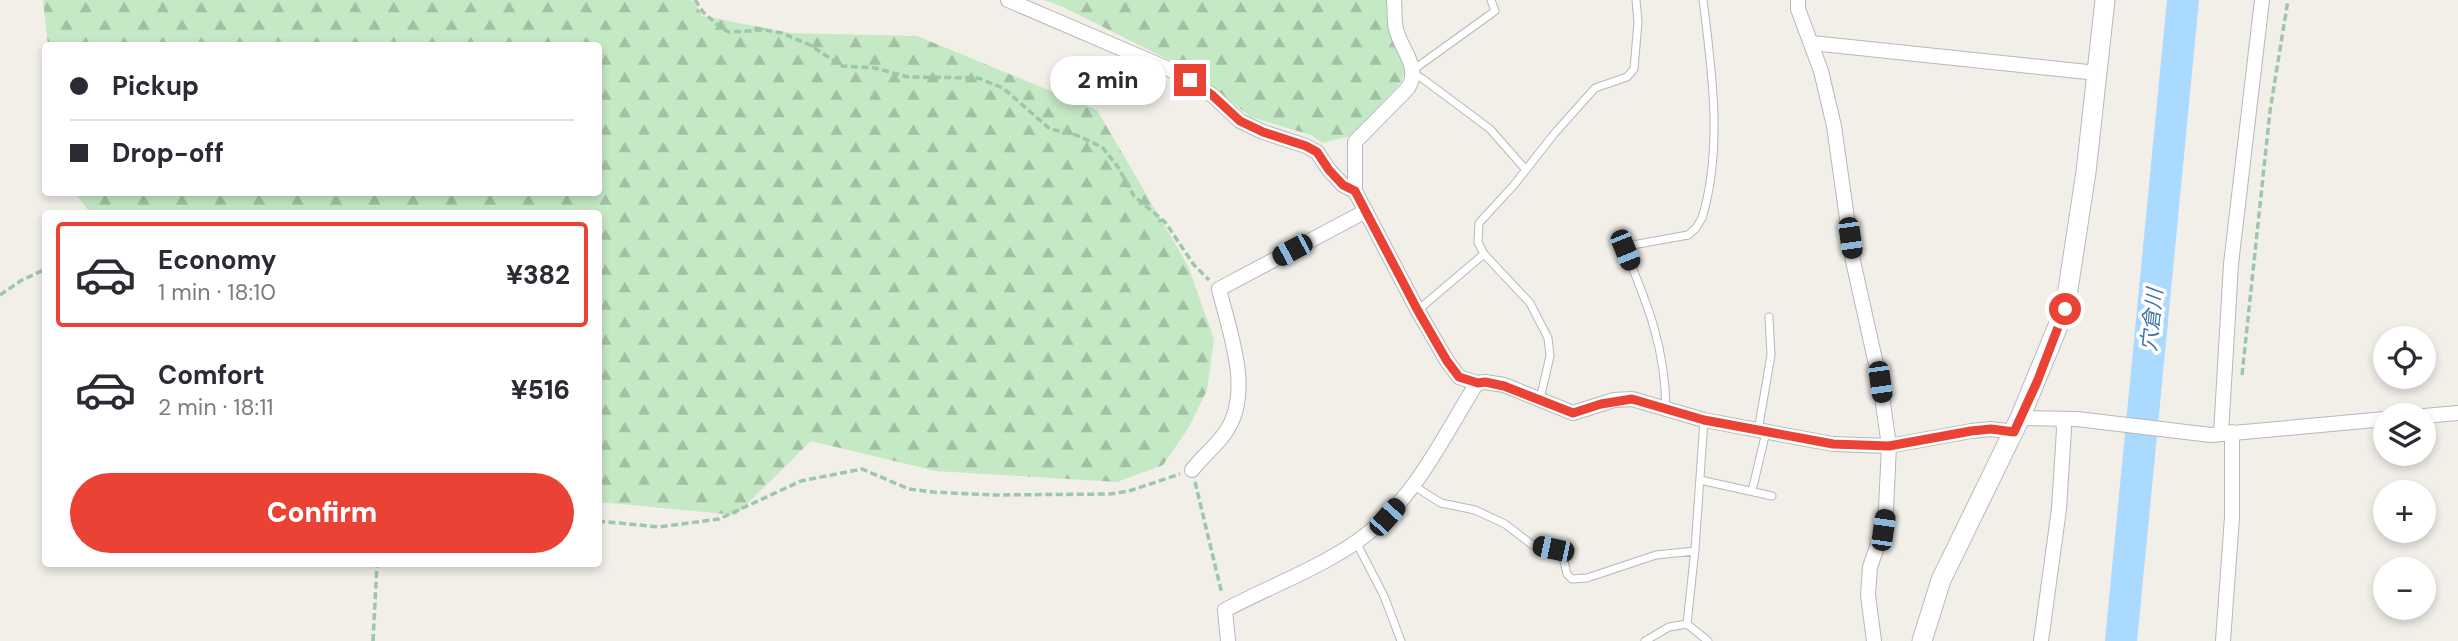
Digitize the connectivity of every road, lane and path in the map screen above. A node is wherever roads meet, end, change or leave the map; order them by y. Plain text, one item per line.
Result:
1 (695, 0) edge
2 (1008, 0) edge
3 (1394, 0) edge
4 (1490, 0) edge
5 (1636, 0) edge
6 (1703, 0) edge
7 (1785, 0) edge
8 (2105, 0) edge
9 (2262, 0) edge
10 (2288, 0) edge
11 (1798, 4) edge
12 (1812, 43) junction
13 (1413, 72) junction
14 (2097, 73) junction
15 (1526, 170) junction
16 (1355, 191) junction
17 (1366, 211) junction
18 (1484, 254) junction
19 (42, 271) edge
20 (1219, 289) junction
21 (0, 295) edge
22 (1418, 311) junction
23 (1769, 317) dead end
24 (2241, 380) dead end
25 (1478, 383) junction
26 (1540, 399) junction
27 (1666, 408) junction
28 (2458, 413) edge
29 (2436, 415) edge
30 (2070, 419) junction
31 (1704, 420) junction
32 (2373, 420) edge
33 (2017, 425) junction
34 (1762, 432) junction
35 (2222, 434) junction
36 (1889, 446) junction
37 (1192, 470) junction
38 (1700, 480) junction
39 (1414, 486) junction
40 (1752, 491) junction
41 (1772, 496) dead end
42 (602, 521) edge
43 (1356, 542) junction
44 (1695, 551) junction
45 (377, 567) edge
46 (1225, 610) junction
47 (1688, 624) junction
48 (373, 641) edge
49 (1228, 641) edge
50 (1401, 641) edge
51 (1645, 641) edge
52 (1708, 641) edge
53 (1874, 641) edge
54 (1922, 641) edge
55 (2041, 641) edge
56 (2222, 641) edge

1 - 20 path
2 - 16 street
3 - 13 street
4 - 13 lane
5 - 15 lane
6 - 27 lane
7 - 11 street
8 - 14 main road
9 - 35 street
10 - 24 path
11 - 12 street
12 - 14 street
12 - 36 street
13 - 15 lane
13 - 16 street
14 - 33 main road
15 - 18 lane
16 - 17 street
17 - 20 street
17 - 22 street
18 - 22 lane
18 - 26 lane
19 - 21 path
20 - 37 street
22 - 25 street
23 - 34 lane
25 - 26 street
25 - 39 street
26 - 27 street
27 - 31 street
28 - 29 street
30 - 33 street
30 - 35 street
30 - 55 street
31 - 34 street
31 - 38 lane
32 - 35 street
33 - 36 street
33 - 54 main road
34 - 36 street
34 - 40 lane
35 - 56 street
36 - 53 street
37 - 42 path
37 - 46 path
38 - 40 lane
38 - 44 lane
39 - 43 street
39 - 44 lane
40 - 41 lane
43 - 46 street
43 - 50 lane
44 - 47 lane
45 - 48 path
46 - 49 street
47 - 51 lane
47 - 52 lane

